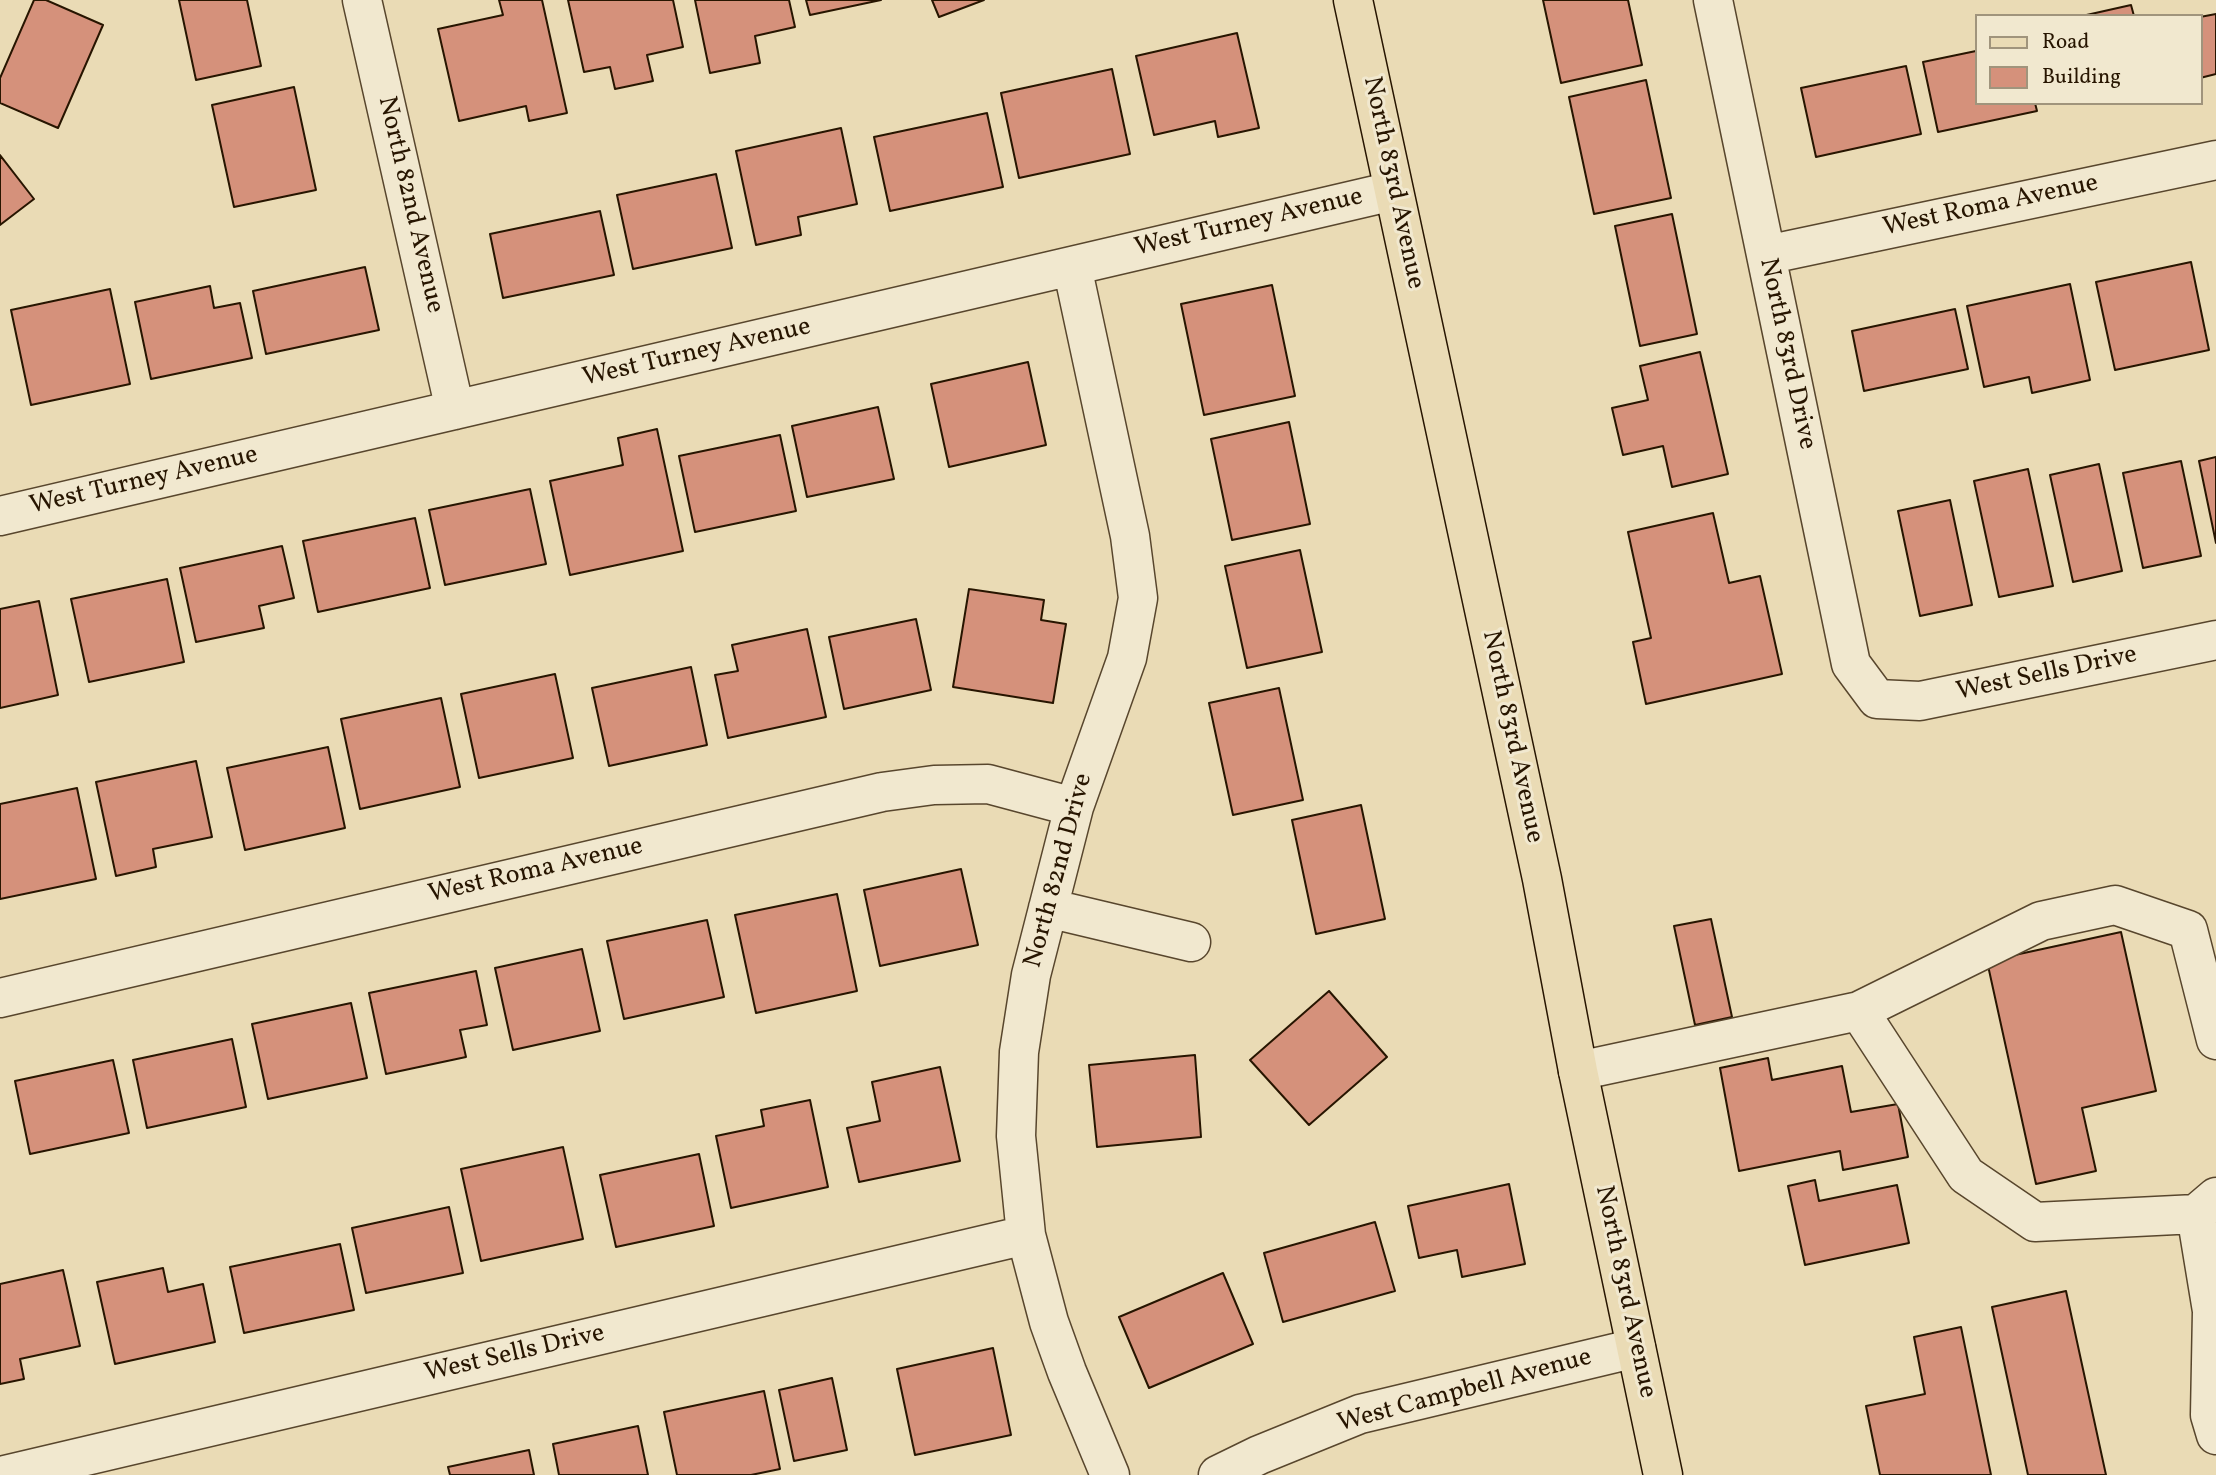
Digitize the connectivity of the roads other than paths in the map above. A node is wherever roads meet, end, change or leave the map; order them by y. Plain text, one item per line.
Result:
1 (362, 0) edge
2 (1353, 0) edge
3 (1713, 0) edge
4 (2216, 160) edge
5 (1393, 191) junction
6 (1766, 255) junction
7 (1072, 266) junction
8 (455, 410) junction
9 (0, 516) edge
10 (2216, 640) edge
11 (1877, 699) joint
12 (1074, 807) junction
13 (1048, 908) junction
14 (1191, 942) dead end
15 (0, 998) edge
16 (1859, 1011) junction
17 (2216, 1040) edge
18 (1578, 1071) junction
19 (2206, 1206) edge
20 (1026, 1235) junction
21 (1636, 1348) junction
22 (2216, 1435) edge
23 (5, 1475) edge
24 (1110, 1475) edge
25 (1218, 1475) edge
26 (1663, 1475) edge

1 - 8 street, North 82nd Avenue
2 - 5 main road, North 83rd Avenue
3 - 6 street, North 83rd Drive
4 - 6 street, West Roma Avenue
5 - 7 street, West Turney Avenue
5 - 18 main road, North 83rd Avenue
6 - 11 street, North 83rd Drive
7 - 8 street, West Turney Avenue
7 - 12 street, North 82nd Drive
8 - 9 street, West Turney Avenue
10 - 11 street, West Sells Drive
12 - 13 street, North 82nd Drive
12 - 15 street, West Roma Avenue
13 - 14 street
13 - 20 street, North 82nd Drive
16 - 17 street
16 - 18 street
16 - 19 street
18 - 21 main road, North 83rd Avenue
19 - 22 street
20 - 23 street, West Sells Drive
20 - 24 street, North 82nd Drive
21 - 25 street, West Campbell Avenue
21 - 26 main road, North 83rd Avenue

